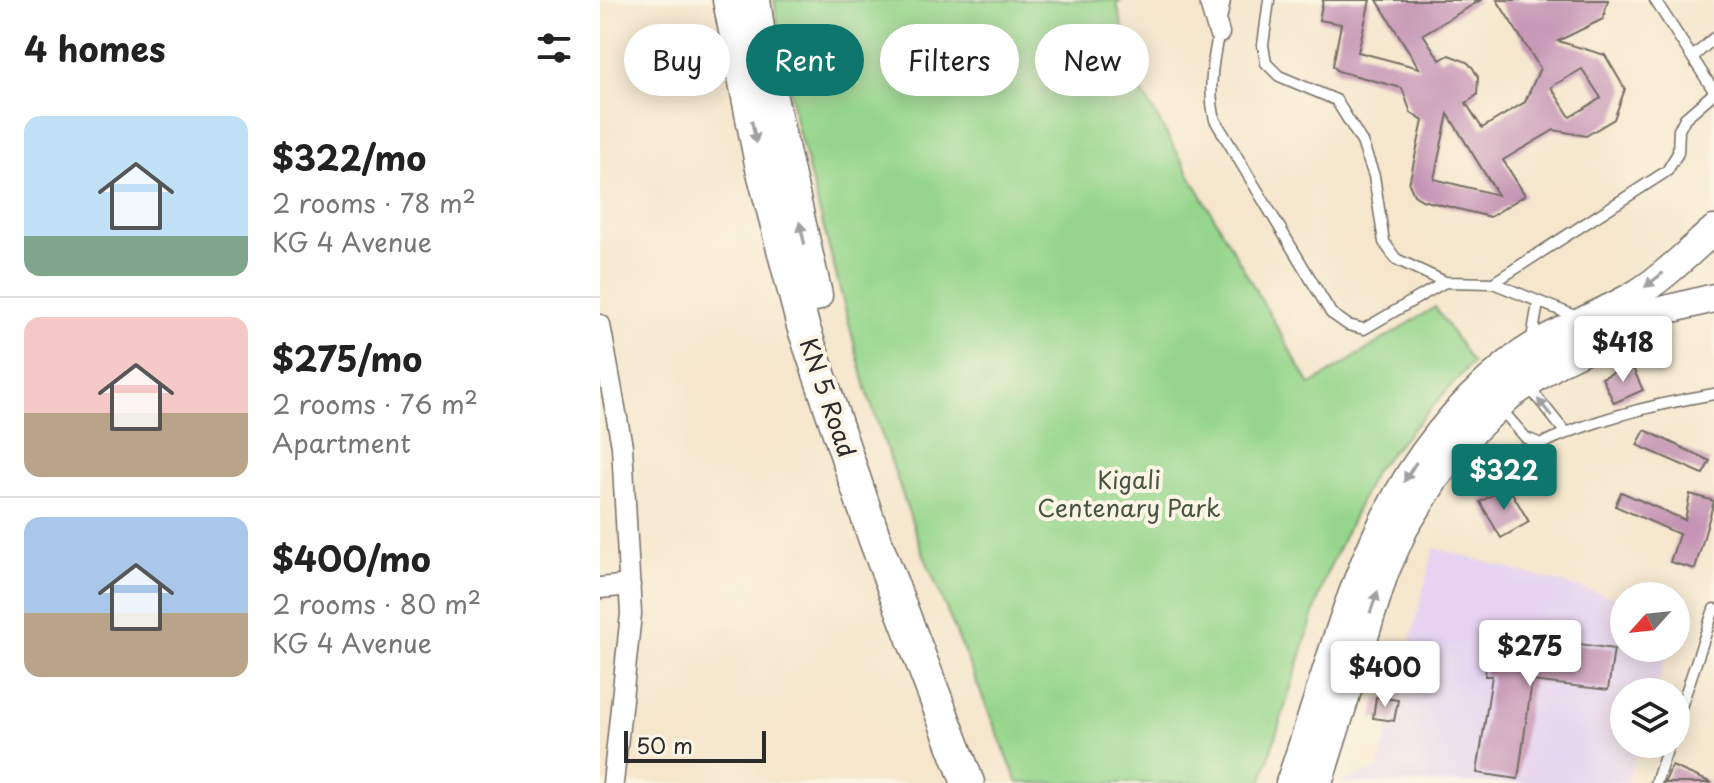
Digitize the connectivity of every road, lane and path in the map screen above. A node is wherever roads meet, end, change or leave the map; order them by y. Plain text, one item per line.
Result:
1 (729, 0) edge
2 (754, 0) edge
3 (1209, 0) edge
4 (1225, 0) edge
5 (1269, 0) edge
6 (1655, 0) edge
7 (1219, 33) junction
8 (1714, 38) edge
9 (1693, 57) junction
10 (1714, 92) edge
11 (1714, 230) edge
12 (1445, 282) junction
13 (1493, 283) junction
14 (1714, 298) edge
15 (1538, 303) junction
16 (1584, 320) junction
17 (600, 325) edge
18 (1530, 348) junction
19 (1526, 384) junction
20 (1714, 394) edge
21 (1497, 405) junction
22 (1565, 432) junction
23 (630, 585) junction
24 (600, 588) edge
25 (1714, 609) edge
26 (1690, 680) edge
27 (1328, 712) junction
28 (1664, 758) edge
29 (613, 783) edge
30 (968, 783) edge
31 (992, 783) edge
32 (1290, 783) edge
33 (1318, 783) edge
34 (1656, 783) edge

1 -> 30 main road, KN 5 Road
31 -> 2 main road, KN 5 Road
3 - 7 street
4 - 7 lane
5 - 12 lane
6 - 9 lane
7 - 12 lane
8 - 9 lane
9 - 10 lane
10 - 13 lane
11 -> 16 main road
12 - 13 lane
13 - 15 lane
14 - 19 main road
15 - 16 lane
15 - 18 lane
16 - 18 main road
17 - 23 street
18 -> 27 main road
19 - 21 main road
22 -> 19 lane
20 - 22 lane
21 - 22 lane
27 -> 21 main road
23 - 24 street
23 - 29 street
25 - 26 lane
27 - 32 main road
27 - 33 main road
28 - 34 lane

